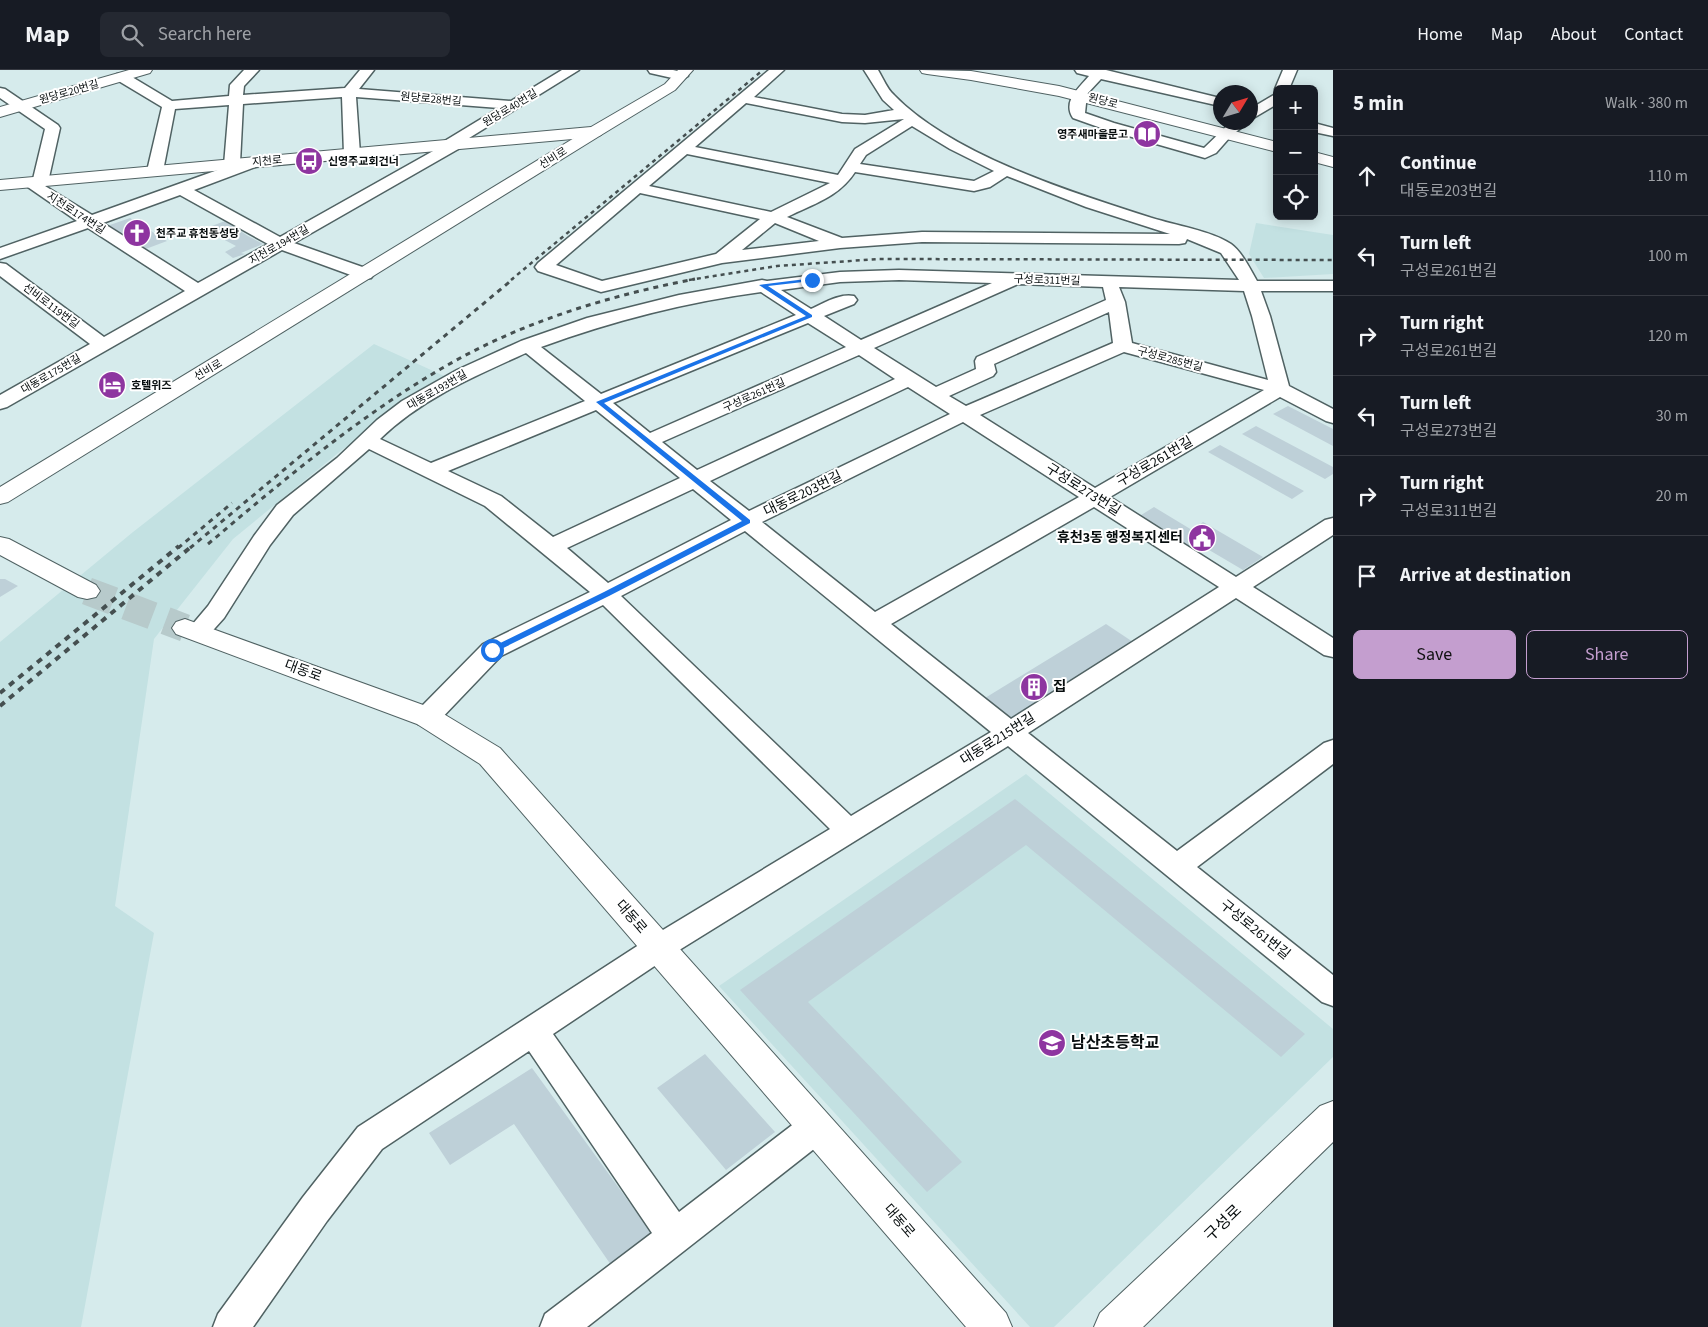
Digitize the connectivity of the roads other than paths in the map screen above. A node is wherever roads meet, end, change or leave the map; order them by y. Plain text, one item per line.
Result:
1 (145, 70) edge
2 (252, 70) edge
3 (367, 70) edge
4 (572, 70) edge
5 (655, 70) edge
6 (777, 70) edge
7 (871, 70) edge
8 (926, 70) edge
9 (1081, 70) edge
10 (1290, 70) edge
11 (958, 71) edge
12 (1099, 71) edge
13 (683, 73) edge
14 (122, 77) junction
15 (1284, 85) edge
16 (0, 92) edge
17 (349, 92) junction
18 (1078, 94) junction
19 (744, 99) junction
20 (236, 100) junction
21 (1213, 100) edge
22 (1273, 100) edge
23 (169, 105) junction
24 (21, 106) junction
25 (513, 106) junction
26 (1258, 109) edge
27 (0, 112) edge
28 (1258, 113) edge
29 (1273, 115) edge
30 (908, 116) junction
31 (1318, 128) edge
32 (1230, 130) edge
33 (594, 132) junction
34 (1333, 132) edge
35 (1226, 133) junction
36 (451, 145) junction
37 (1273, 146) edge
38 (685, 149) junction
39 (1205, 153) junction
40 (352, 154) junction
41 (1318, 157) edge
42 (1333, 162) edge
43 (253, 163) junction
44 (232, 165) junction
45 (850, 166) junction
46 (1204, 169) dead end
47 (1006, 170) junction
48 (155, 171) junction
49 (842, 181) junction
50 (35, 182) junction
51 (0, 185) edge
52 (638, 188) junction
53 (181, 189) junction
54 (773, 217) junction
55 (90, 222) junction
56 (1204, 240) junction
57 (840, 243) junction
58 (280, 244) junction
59 (0, 254) edge
60 (722, 258) junction
61 (0, 268) edge
62 (365, 274) junction
63 (1015, 278) junction
64 (1109, 282) junction
65 (762, 285) junction
66 (1252, 286) junction
67 (1333, 286) edge
68 (198, 291) junction
69 (848, 300) dead end
70 (1116, 302) junction
71 (810, 316) junction
72 (528, 344) junction
73 (103, 345) junction
74 (1123, 346) junction
75 (861, 348) junction
76 (910, 379) junction
77 (1280, 389) junction
78 (935, 395) junction
79 (599, 402) junction
80 (0, 403) edge
81 (964, 414) junction
82 (1333, 417) edge
83 (366, 440) junction
84 (648, 441) junction
85 (430, 471) junction
86 (694, 479) junction
87 (1095, 497) junction
88 (0, 498) edge
89 (747, 521) junction
90 (1333, 525) edge
91 (0, 545) edge
92 (552, 547) junction
93 (1235, 586) junction
94 (87, 591) tunnel mouth
95 (606, 594) junction
96 (874, 623) junction
97 (192, 630) joint
98 (1333, 649) edge
99 (427, 717) junction
100 (1009, 733) junction
101 (1333, 750) edge
102 (849, 831) junction
103 (1176, 867) junction
104 (658, 948) junction
105 (1333, 993) edge
106 (533, 1031) junction
107 (1333, 1118) edge
108 (816, 1127) junction
109 (675, 1236) junction
110 (231, 1327) edge
111 (558, 1327) edge
112 (992, 1327) edge
113 (1114, 1327) edge

1 - 14 main road, 원당로20번길
2 - 20 street
3 - 17 street
4 - 25 street, 원당로40번길
5 - 13 street
6 - 19 street
7 - 30 street
8 - 11 main road, 원당로
9 - 12 street
10 - 15 street
11 - 18 main road, 원당로
12 - 18 street
12 - 21 street
13 - 33 main road, 선비로
14 - 23 street
14 - 24 main road, 원당로20번길
16 - 24 street
17 - 20 street, 원당로28번길
17 - 25 street, 원당로28번길
17 - 40 street
18 - 35 main road, 원당로
18 - 39 street
19 - 30 street
19 - 38 street
20 - 23 street, 원당로28번길
20 - 44 street
22 - 26 street
23 - 48 street
24 - 27 main road, 원당로20번길
24 - 50 street
25 - 36 street, 원당로40번길
28 - 29 street
30 - 45 street
30 - 47 street
31 - 34 street
32 - 35 street
33 - 36 main road, 지천로
33 - 62 main road, 선비로
35 - 37 main road, 원당로
35 - 39 street
36 - 40 main road, 지천로
36 - 58 street, 지천로194번길
38 - 49 street
38 - 52 street
39 - 46 street
40 - 43 main road, 지천로
41 - 42 main road
43 - 44 main road, 지천로
43 - 53 street
44 - 48 main road, 지천로
45 - 47 street
45 - 49 street
47 - 56 street
48 - 50 main road, 지천로
49 - 54 street
50 - 51 main road, 지천로
50 - 55 street, 지천로174번길
52 - 54 street
52 - 60 street
53 - 55 street
53 - 58 street
54 - 57 street
54 - 60 street
55 - 59 street
55 - 68 street, 지천로174번길
56 - 57 street
56 - 66 street
57 - 60 street
58 - 62 street
58 - 68 street, 지천로194번길
61 - 73 street, 선비로119번길
62 - 88 main road, 선비로
63 - 64 street, 구성로311번길
63 - 65 street, 구성로311번길
63 - 75 street
64 - 66 street, 구성로311번길
64 - 70 street, 구성로285번길
65 - 71 street, 구성로273번길
65 - 72 street, 대동로193번길
66 - 67 street, 구성로311번길
66 - 77 street
68 - 73 street, 지천로194번길
69 - 71 street
70 - 74 street, 구성로285번길
70 - 78 street
71 - 75 street, 구성로273번길
71 - 79 street
72 - 79 street, 구성로261번길
72 - 83 street, 대동로193번길
73 - 80 street, 대동로175번길
74 - 77 street, 구성로285번길
74 - 81 street, 대동로203번길
75 - 76 street, 구성로273번길
75 - 84 street, 구성로261번길
76 - 78 street, 구성로273번길
76 - 86 street
77 - 82 street, 구성로285번길
77 - 87 street, 구성로261번길
78 - 81 street, 구성로273번길
79 - 84 street, 구성로261번길
79 - 85 street
81 - 87 street, 구성로273번길
81 - 89 street, 대동로203번길
83 - 85 street
83 - 97 street, 대동로193번길
84 - 86 street, 구성로261번길
85 - 92 street
86 - 89 street, 구성로261번길
86 - 92 street
87 - 93 street, 구성로273번길
87 - 96 street, 구성로261번길
89 - 95 street, 대동로203번길
89 - 96 street, 구성로261번길
90 - 93 street, 대동로215번길
91 - 94 main road
92 - 95 street
93 - 98 street, 구성로273번길
93 - 100 street, 대동로215번길
95 - 99 street, 대동로203번길
95 - 102 street
96 - 100 street, 구성로261번길
97 - 99 main road, 대동로
99 - 104 main road, 대동로
100 - 102 street, 대동로215번길
100 - 103 street, 구성로261번길
101 - 103 street
102 - 104 street, 대동로215번길
103 - 105 street, 구성로261번길
104 - 106 street, 대동로215번길
104 - 108 main road, 대동로
106 - 109 street
106 - 110 street, 대동로215번길
107 - 113 main road, 구성로
108 - 109 street
108 - 112 main road, 대동로
109 - 111 street

